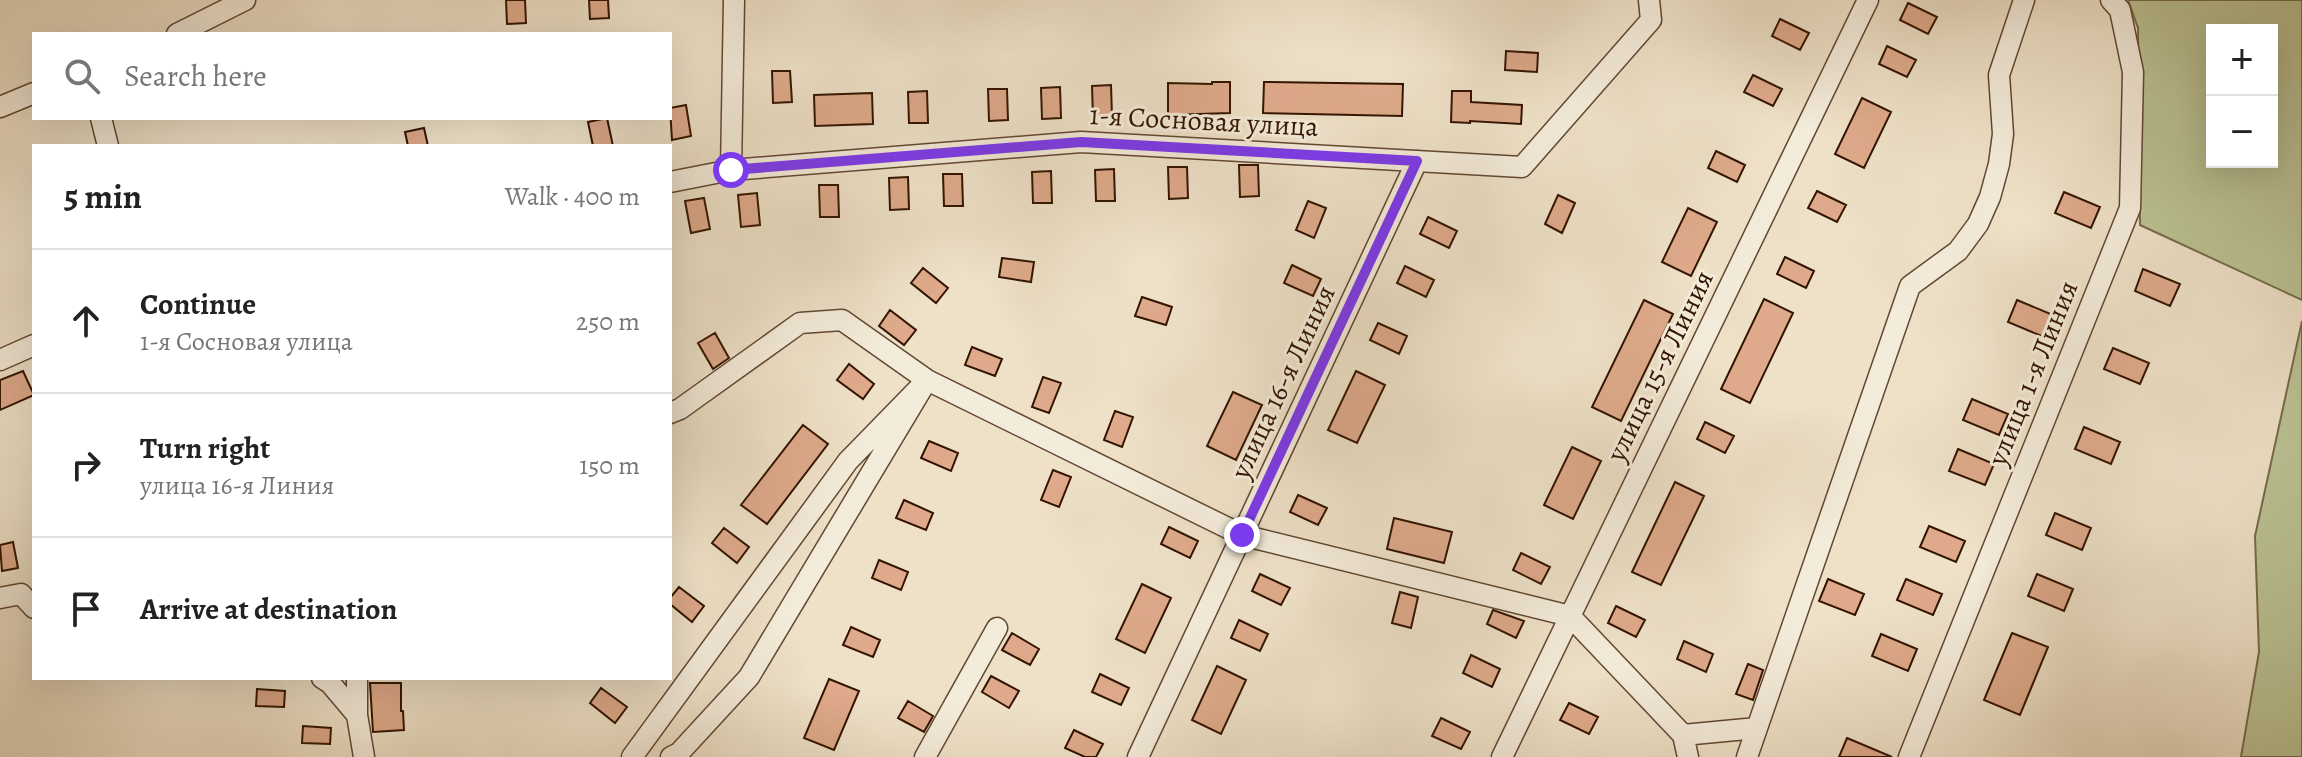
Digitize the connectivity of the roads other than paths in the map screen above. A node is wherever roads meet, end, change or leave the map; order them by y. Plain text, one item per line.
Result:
1 (245, 0) edge
2 (734, 0) edge
3 (1649, 0) edge
4 (1868, 0) edge
5 (2024, 0) edge
6 (2111, 0) edge
7 (181, 32) edge
8 (32, 94) edge
9 (0, 107) edge
10 (102, 120) edge
11 (108, 144) edge
12 (1417, 161) junction
13 (731, 170) junction
14 (672, 182) edge
15 (32, 346) edge
16 (0, 360) edge
17 (927, 380) junction
18 (672, 412) edge
19 (1242, 535) junction
20 (30, 597) edge
21 (0, 598) edge
22 (1570, 616) junction
23 (997, 628) dead end
24 (325, 680) edge
25 (357, 680) edge
26 (357, 715) junction
27 (1757, 728) junction
28 (1683, 735) junction
29 (364, 757) edge
30 (632, 757) edge
31 (671, 757) edge
32 (925, 757) edge
33 (1138, 757) edge
34 (1502, 757) edge
35 (1688, 757) edge
36 (1747, 757) edge
37 (1909, 757) edge

1 - 7 street
2 - 13 street
3 - 12 street, 1-я Сосновая улица
4 - 22 street, улица 15-я Линия
5 - 27 street
6 - 37 street, улица 1-я Линия
8 - 9 street
10 - 11 street
12 - 13 street, 1-я Сосновая улица
12 - 19 street, улица 16-я Линия
13 - 14 street, 1-я Сосновая улица
15 - 16 street
17 - 18 street
17 - 19 street
17 - 30 street
17 - 31 street
19 - 22 street
19 - 33 street, улица 16-я Линия
20 - 21 street
22 - 28 street
22 - 34 street, улица 15-я Линия
23 - 32 street
24 - 26 street
25 - 26 street
26 - 29 street
27 - 28 street
27 - 36 street
28 - 35 street

